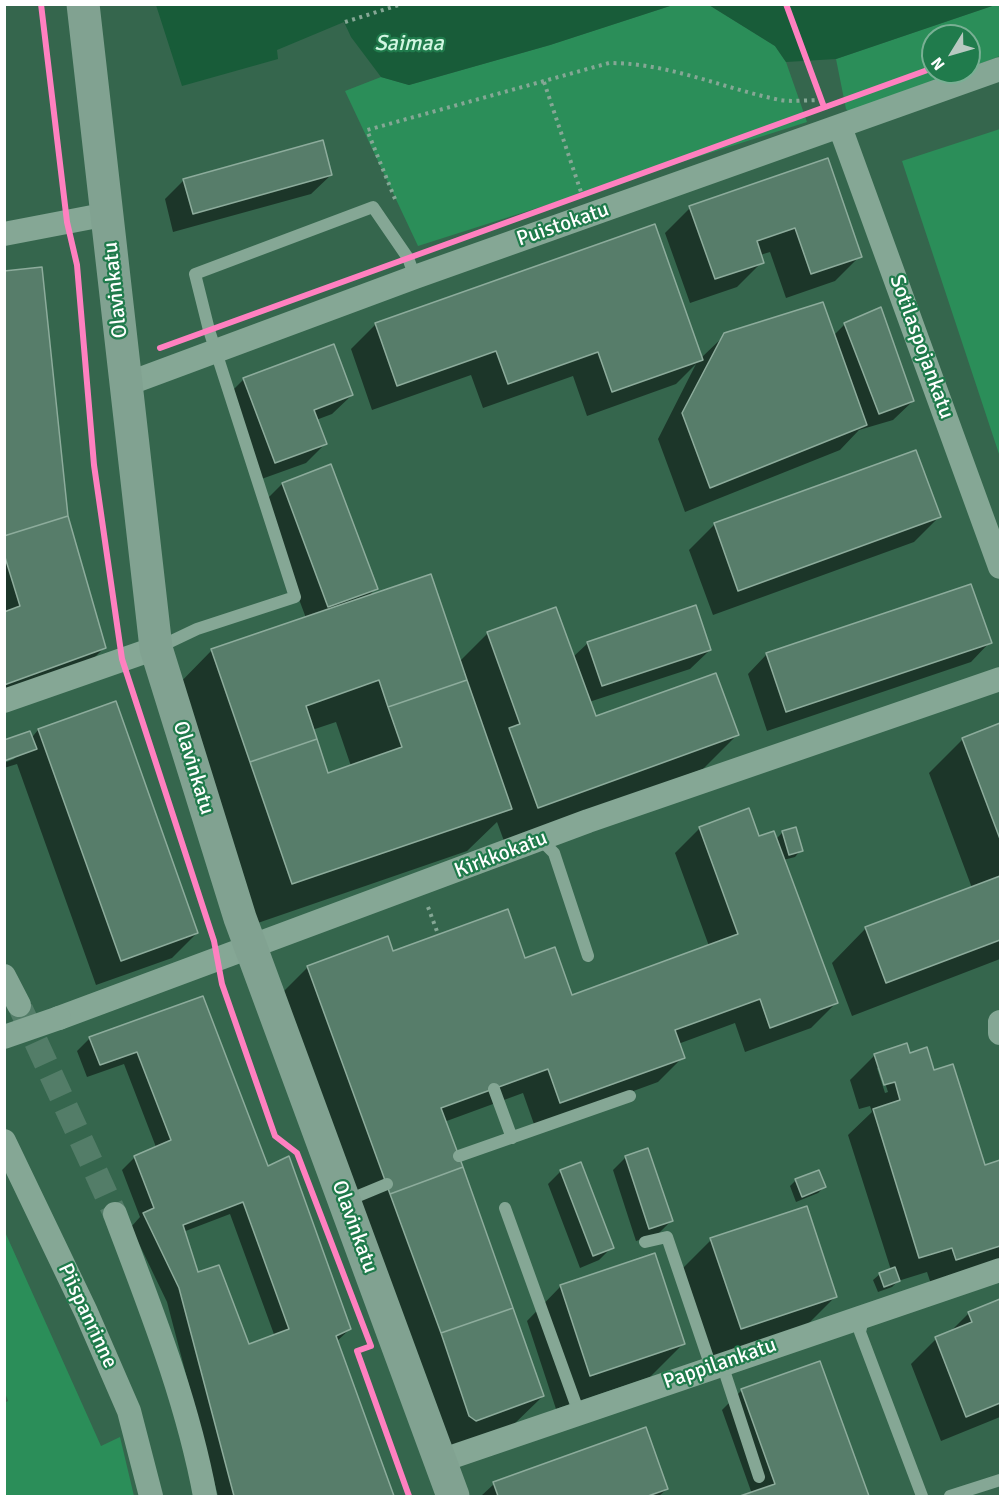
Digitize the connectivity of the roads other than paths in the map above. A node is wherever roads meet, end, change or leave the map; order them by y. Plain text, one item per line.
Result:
1 (83, 7) edge
2 (1000, 69) edge
3 (840, 127) junction
4 (108, 214) junction
5 (4, 234) edge
6 (415, 277) junction
7 (216, 351) junction
8 (127, 384) junction
9 (1000, 567) edge
10 (156, 648) junction
11 (1000, 678) edge
12 (4, 701) edge
13 (541, 840) junction
14 (251, 947) junction
15 (588, 956) dead end
16 (4, 976) edge
17 (19, 1005) tunnel mouth
18 (1000, 1022) edge
19 (1000, 1033) edge
20 (4, 1037) edge
21 (494, 1089) dead end
22 (630, 1096) dead end
23 (512, 1138) junction
24 (4, 1141) edge
25 (459, 1156) dead end
26 (387, 1184) dead end
27 (344, 1201) junction
28 (505, 1208) dead end
29 (115, 1214) tunnel mouth
30 (645, 1242) dead end
31 (1000, 1270) edge
32 (864, 1315) junction
33 (716, 1365) junction
34 (579, 1413) junction
35 (440, 1461) junction
36 (759, 1477) dead end
37 (1000, 1480) edge
38 (151, 1497) edge
39 (205, 1497) edge
40 (453, 1497) edge
41 (922, 1497) edge
42 (950, 1497) edge

1 - 4 main road, Olavinkatu
2 - 3 street, Puistokatu
3 - 6 street, Puistokatu
3 - 9 street, Sotilaspojankatu
4 - 5 street
4 - 8 main road, Olavinkatu
6 - 7 street, Puistokatu
6 - 7 lane
7 - 8 street, Puistokatu
7 - 10 lane
8 - 10 main road, Olavinkatu
10 - 12 street
10 - 14 main road, Olavinkatu
11 - 13 street, Kirkkokatu
13 - 14 street, Kirkkokatu
13 - 15 lane
14 - 20 street, Kirkkokatu, bridge
14 - 27 main road, Olavinkatu
16 - 17 street
18 - 19 street
21 - 23 lane
22 - 23 lane
23 - 25 lane
24 - 38 street, Piispanrinne
26 - 27 lane
27 - 35 main road, Olavinkatu
28 - 34 lane
29 - 39 street
30 - 33 lane
31 - 32 street, Pappilankatu
32 - 33 street, Pappilankatu
32 - 41 lane
33 - 34 street, Pappilankatu
33 - 36 lane
34 - 35 street, Pappilankatu
35 - 40 main road, Olavinkatu
37 - 42 lane

